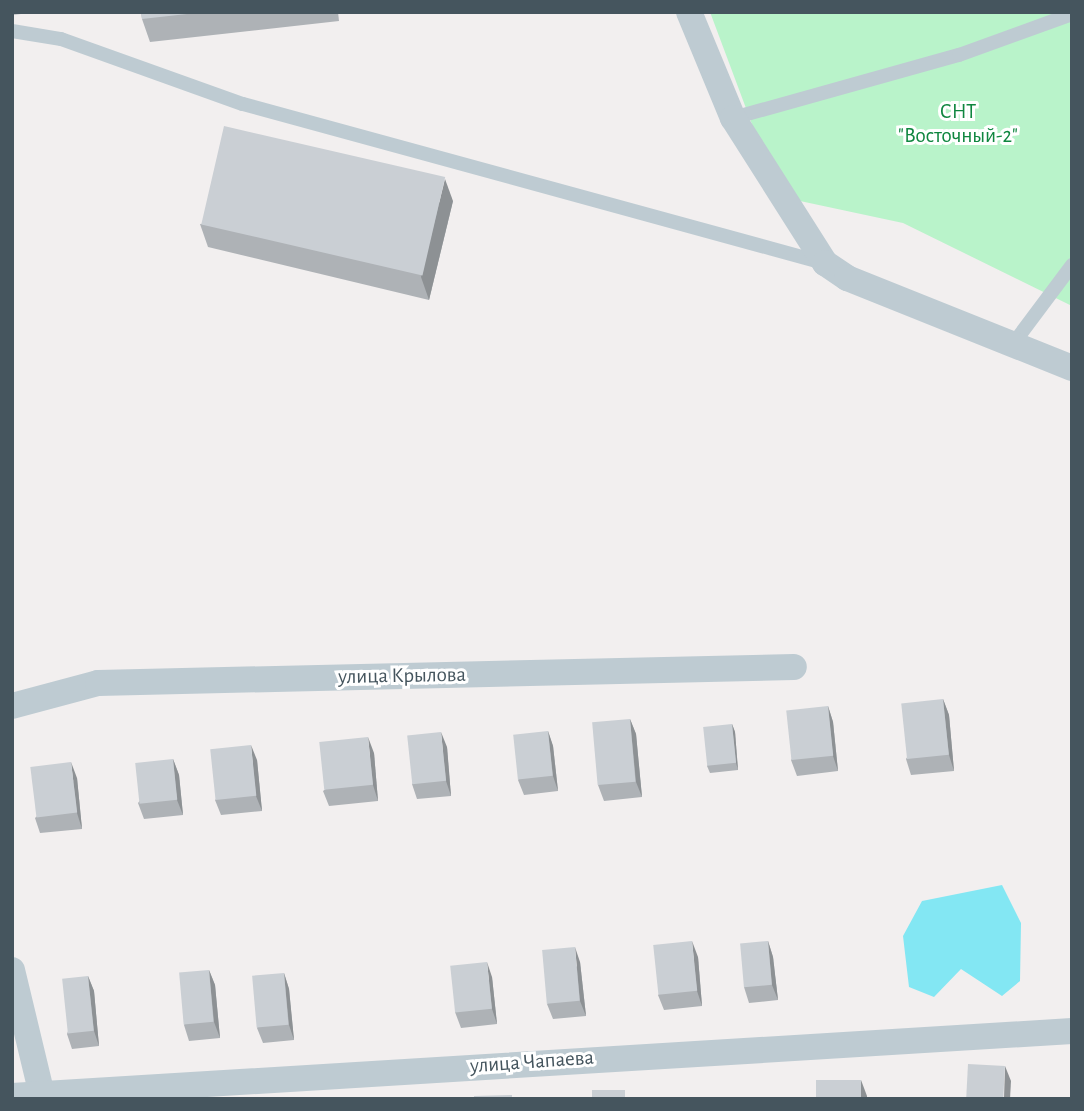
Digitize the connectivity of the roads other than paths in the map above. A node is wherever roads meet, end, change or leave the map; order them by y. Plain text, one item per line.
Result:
1 (689, 12) edge
2 (1072, 14) edge
3 (12, 31) edge
4 (733, 118) junction
5 (825, 263) junction
6 (1072, 265) edge
7 (1013, 344) junction
8 (1072, 368) edge
9 (794, 667) dead end
10 (12, 706) edge
11 (12, 970) edge
12 (1062, 1030) edge
13 (12, 1096) edge
14 (43, 1096) edge

1 - 4 street
2 - 4 lane
3 - 5 lane
4 - 5 street
5 - 7 street
6 - 7 lane
7 - 8 street
9 - 10 street, улица Крылова
11 - 14 street
12 - 14 street, улица Чапаева
13 - 14 street, улица Чапаева

